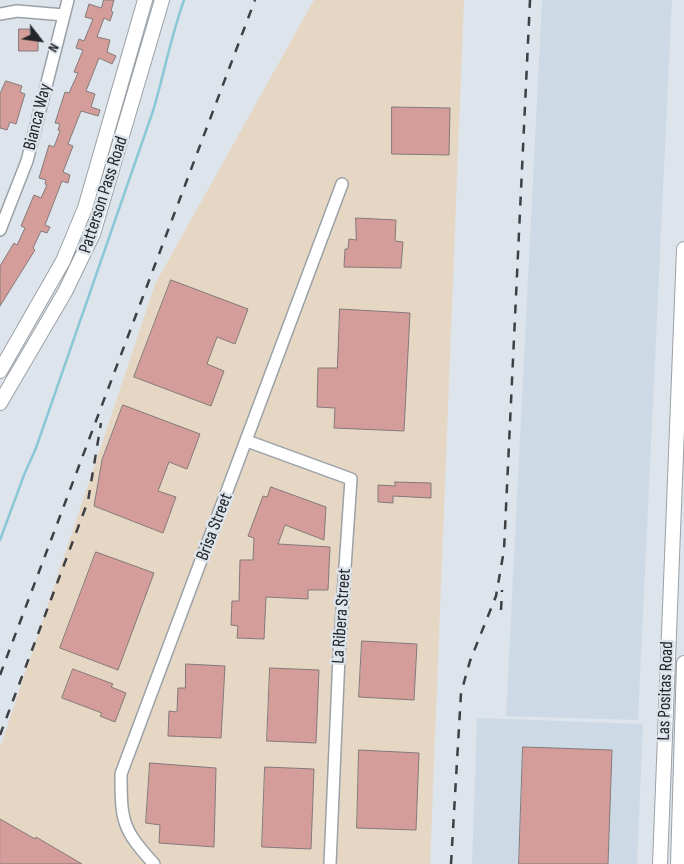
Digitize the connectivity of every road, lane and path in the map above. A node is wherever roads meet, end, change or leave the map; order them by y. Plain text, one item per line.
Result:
1 (68, 0) edge
2 (145, 0) edge
3 (162, 0) edge
4 (0, 14) edge
5 (64, 15) junction
6 (342, 184) dead end
7 (0, 230) edge
8 (684, 249) edge
9 (1, 368) edge
10 (16, 375) junction
11 (0, 403) edge
12 (247, 442) junction
13 (684, 663) edge
14 (662, 827) junction
15 (682, 828) edge
16 (154, 864) edge
17 (330, 864) edge
18 (660, 864) edge
19 (678, 864) edge

1 - 5 street, Bianca Way
2 - 9 main road, Patterson Pass Road
3 - 10 main road, Patterson Pass Road
4 - 5 street
5 - 7 street, Bianca Way
6 - 12 street, Brisa Street
8 - 14 main road, Las Positas Road
9 - 10 street
10 - 11 main road, Patterson Pass Road
12 - 16 street, Brisa Street
12 - 17 street, La Ribera Street
13 - 15 main road, Las Positas Road
14 - 15 street
14 - 18 main road, Las Positas Road
15 - 19 main road, Las Positas Road

